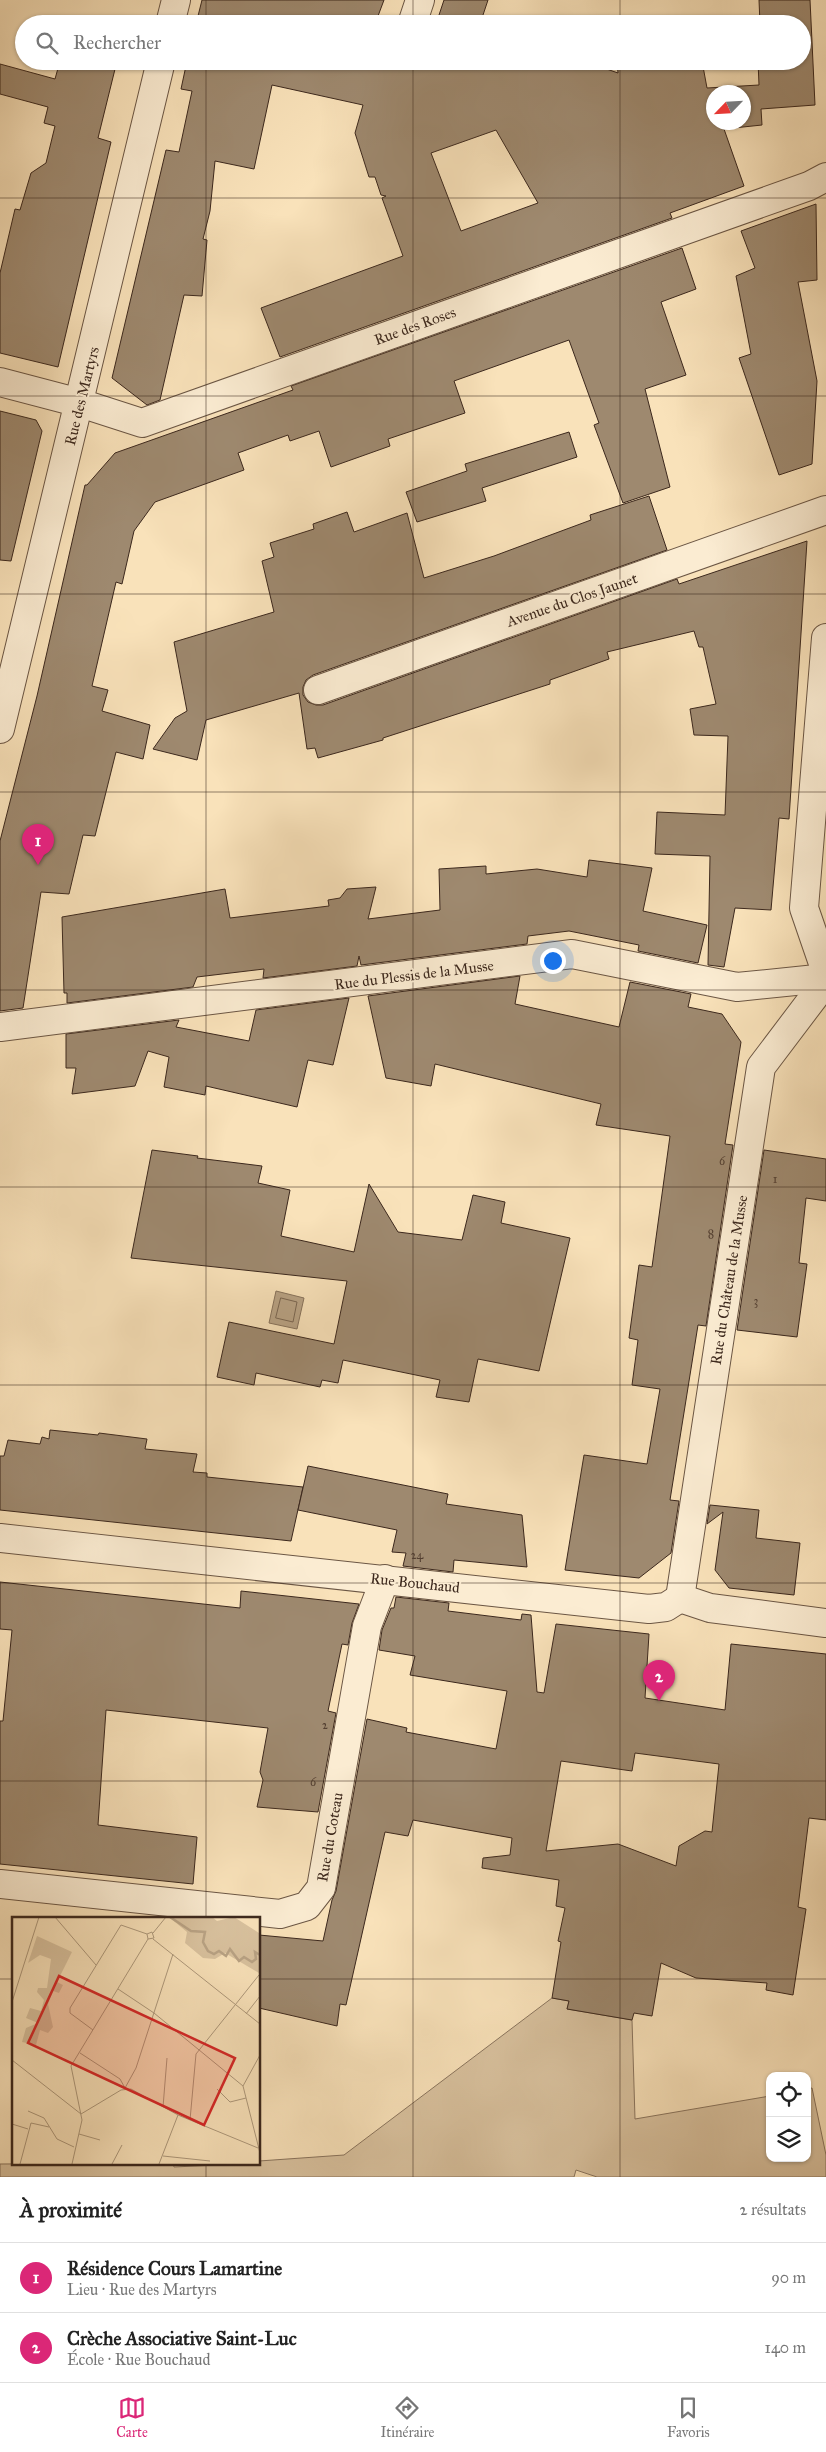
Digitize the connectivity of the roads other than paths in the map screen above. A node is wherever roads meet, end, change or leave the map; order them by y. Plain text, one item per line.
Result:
1 (176, 0) edge
2 (420, 0) edge
3 (172, 15) edge
4 (415, 15) edge
5 (159, 70) edge
6 (826, 177) edge
7 (0, 382) edge
8 (80, 403) junction
9 (826, 510) edge
10 (826, 638) edge
11 (318, 690) dead end
12 (0, 729) edge
13 (826, 972) edge
14 (826, 980) edge
15 (0, 1027) edge
16 (0, 1538) edge
17 (386, 1579) junction
18 (680, 1598) junction
19 (826, 1623) edge
20 (0, 1884) edge

1 - 3 street
2 - 4 street
5 - 8 street, Rue des Martyrs
6 - 8 street, Rue des Roses
7 - 8 street, Rue des Roses
8 - 12 street, Rue des Martyrs
9 - 11 street, Avenue du Clos Jaunet
10 - 13 street
14 - 15 street, Rue du Plessis de la Musse
14 - 18 street, Rue du Château de la Musse
16 - 17 street, Rue Bouchaud
17 - 18 street, Rue Bouchaud
17 - 20 street, Rue du Coteau
18 - 19 street

